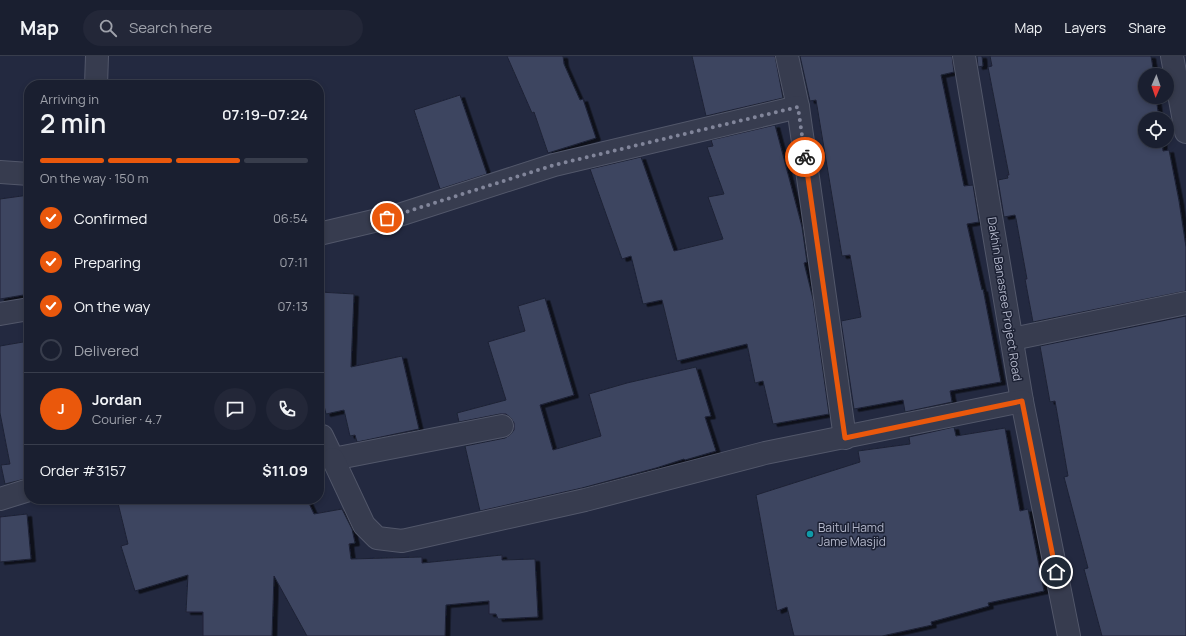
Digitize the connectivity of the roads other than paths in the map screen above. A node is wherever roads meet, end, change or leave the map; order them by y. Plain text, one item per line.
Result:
1 (97, 56) edge
2 (787, 56) edge
3 (964, 56) edge
4 (1172, 56) edge
5 (96, 80) edge
6 (798, 107) junction
7 (1186, 128) edge
8 (0, 172) edge
9 (24, 174) edge
10 (324, 233) edge
11 (1186, 303) edge
12 (24, 310) edge
13 (0, 314) edge
14 (1012, 339) junction
15 (1022, 401) junction
16 (502, 426) dead end
17 (845, 438) junction
18 (324, 440) edge
19 (333, 459) junction
20 (24, 491) edge
21 (0, 498) edge
22 (1065, 635) edge

1 - 5 street
2 - 6 street
3 - 14 street, Dakhin Banasree Project Road
4 - 7 street
6 - 10 street
6 - 17 street
8 - 9 street
11 - 14 street
12 - 13 street
14 - 15 street, Dakhin Banasree Project Road
15 - 17 street
15 - 22 street, Dakhin Banasree Project Road
16 - 19 street
17 - 19 street
18 - 19 street
20 - 21 street

